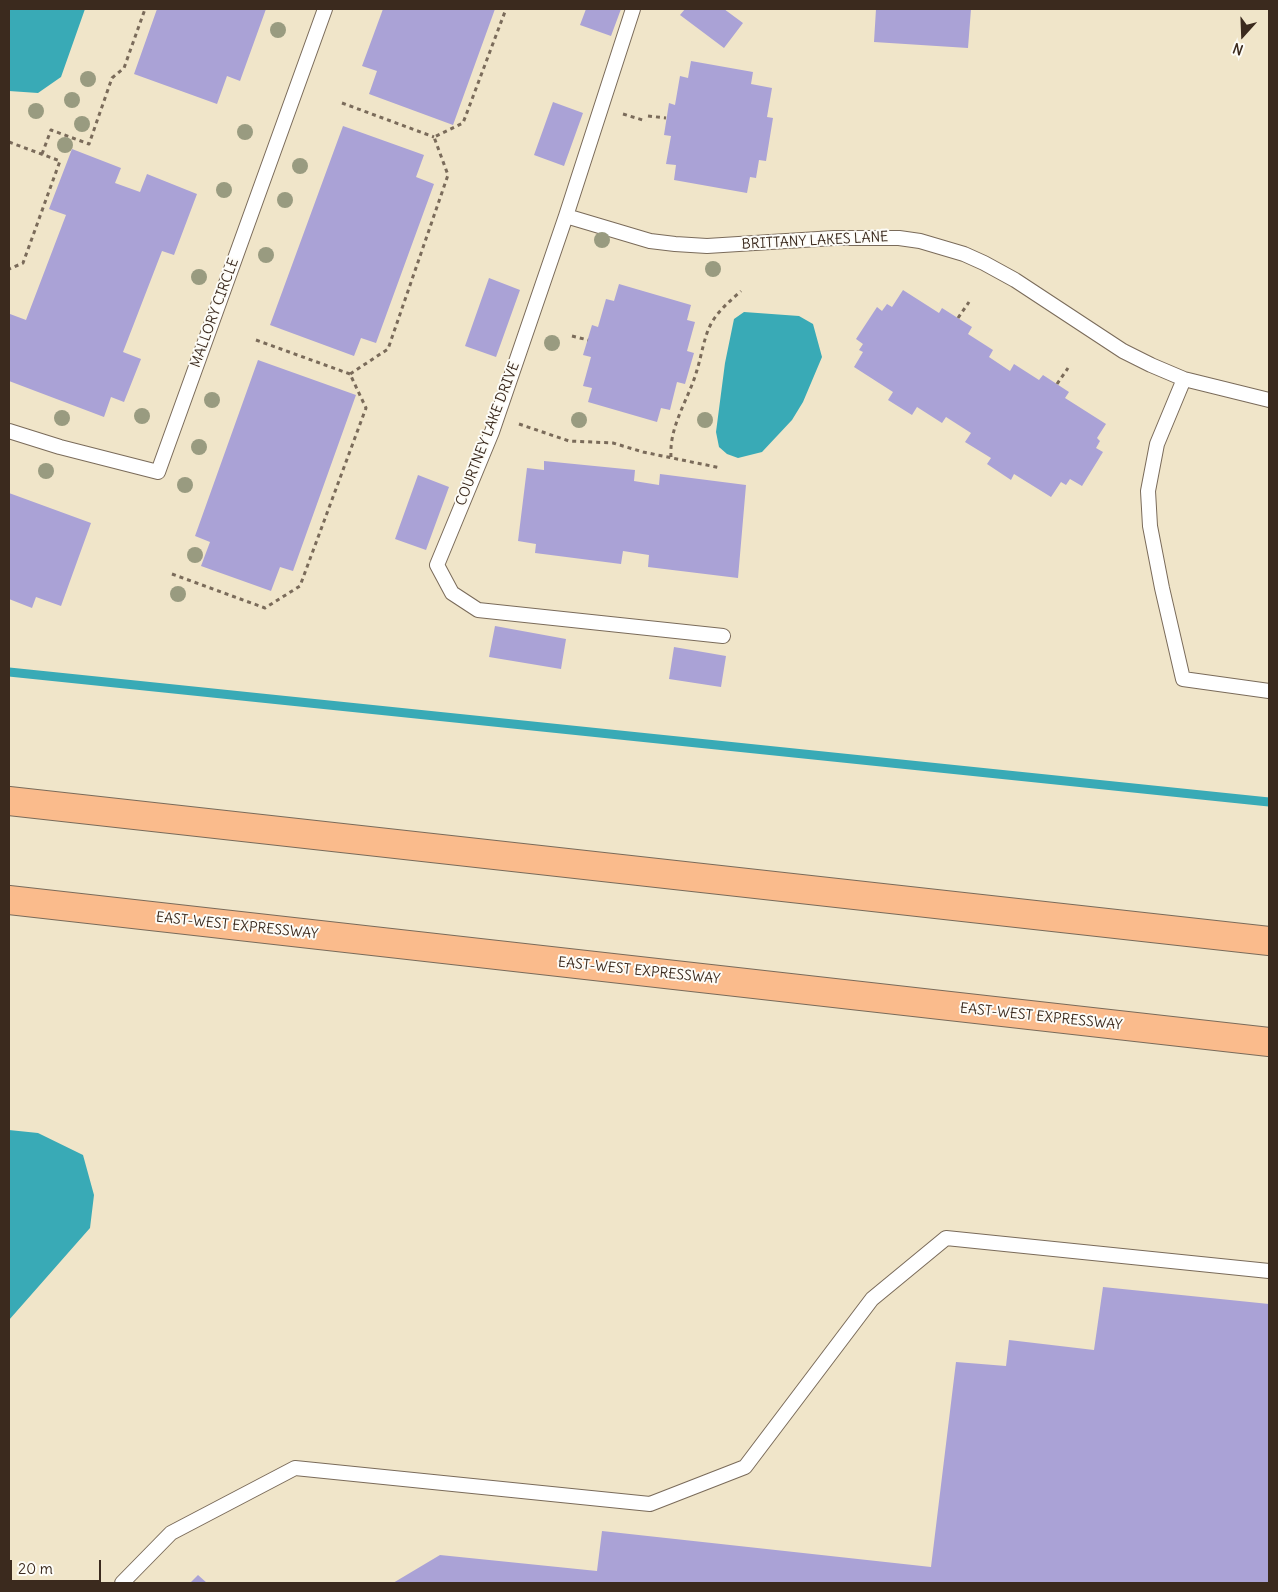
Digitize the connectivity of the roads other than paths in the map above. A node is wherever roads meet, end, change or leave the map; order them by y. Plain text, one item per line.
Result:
1 (325, 9) edge
2 (633, 9) edge
3 (566, 216) junction
4 (1184, 378) junction
5 (1269, 400) edge
6 (9, 431) edge
7 (723, 636) dead end
8 (1269, 691) edge
9 (9, 801) edge
10 (9, 900) edge
11 (1269, 941) edge
12 (1269, 1042) edge
13 (1269, 1271) edge
14 (122, 1583) edge

1 - 6 lane, MALLORY CIRCLE
2 - 3 lane, COURTNEY LAKE DRIVE
3 - 4 lane, BRITTANY LAKES LANE
3 - 7 lane, COURTNEY LAKE DRIVE
4 - 5 lane, BRITTANY LAKES LANE
4 - 8 lane
9 - 11 highway
10 - 12 highway, EAST-WEST EXPRESSWAY
13 - 14 lane

